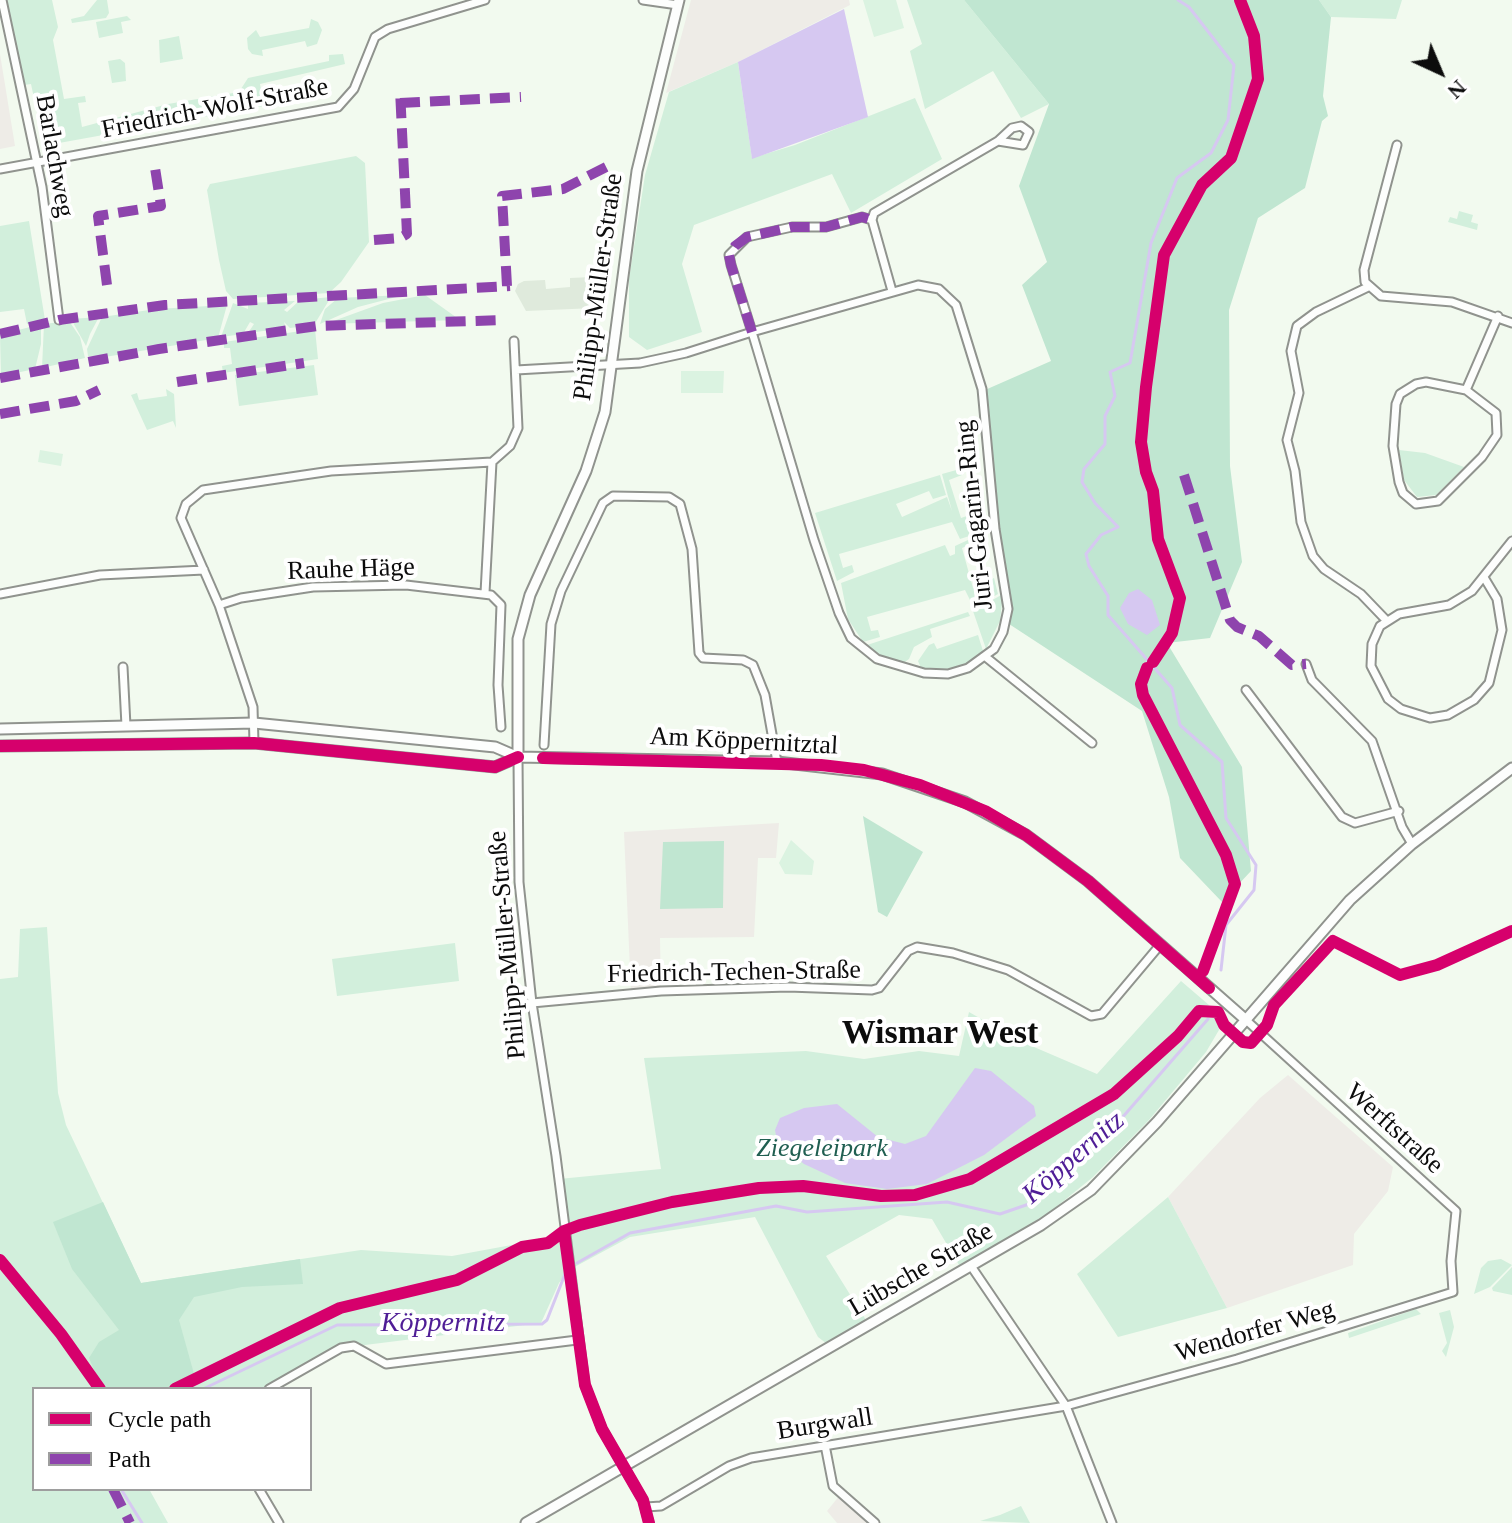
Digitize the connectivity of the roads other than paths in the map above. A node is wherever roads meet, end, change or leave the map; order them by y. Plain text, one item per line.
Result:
1 (2, 0) edge
2 (485, 0) edge
3 (643, 0) edge
4 (678, 2) edge
5 (998, 141) dead end
6 (1397, 145) dead end
7 (37, 164) junction
8 (0, 169) edge
9 (872, 220) junction
10 (1368, 287) junction
11 (892, 291) junction
12 (1498, 316) junction
13 (59, 320) dead end
14 (1512, 323) edge
15 (752, 332) junction
16 (514, 341) dead end
17 (612, 364) junction
18 (516, 370) junction
19 (1466, 390) junction
20 (492, 462) junction
21 (1512, 541) edge
22 (204, 570) junction
23 (1485, 579) junction
24 (485, 593) junction
25 (0, 594) edge
26 (219, 605) junction
27 (1386, 620) junction
28 (987, 658) junction
29 (1306, 664) dead end
30 (123, 667) dead end
31 (1246, 690) dead end
32 (254, 723) junction
33 (126, 726) junction
34 (501, 727) dead end
35 (0, 729) edge
36 (544, 741) dead end
37 (254, 743) junction
38 (1092, 743) dead end
39 (0, 746) edge
40 (518, 757) junction
41 (777, 762) junction
42 (1512, 768) edge
43 (1399, 811) junction
44 (1412, 844) junction
45 (1160, 945) junction
46 (532, 1003) junction
47 (1246, 1020) junction
48 (971, 1266) junction
49 (1453, 1292) joint
50 (577, 1340) junction
51 (273, 1387) edge
52 (1066, 1406) junction
53 (825, 1445) junction
54 (624, 1467) junction
55 (260, 1491) edge
56 (646, 1507) junction
57 (279, 1523) edge
58 (526, 1523) edge
59 (649, 1523) edge
60 (875, 1523) edge
61 (1112, 1523) edge

1 - 7 street, Barlachweg
2 - 7 street, Friedrich-Wolf-Straße
3 - 4 street
4 - 17 street, Philipp-Müller-Straße
5 - 9 street
6 - 10 street
7 - 8 street, Friedrich-Wolf-Straße
7 - 13 street, Barlachweg
9 - 11 street
9 - 15 street
10 - 12 street
10 - 27 street
11 - 15 street, Juri-Gagarin-Ring
11 - 28 street, Juri-Gagarin-Ring
12 - 14 street
12 - 19 street
15 - 17 street, Juri-Gagarin-Ring
15 - 28 street
16 - 18 street
17 - 18 street, Juri-Gagarin-Ring
17 - 40 street, Philipp-Müller-Straße
18 - 20 street
19 - 19 street
20 - 22 street
20 - 24 street
21 - 23 street
22 - 25 street
22 - 26 street
23 - 27 street
23 - 27 street
24 - 26 street, Rauhe Häge
24 - 34 street
26 - 32 street
28 - 38 street
29 - 43 street
30 - 33 street
31 - 43 street
32 - 33 street
32 - 37 street
32 - 40 street
33 - 35 street
36 - 41 street
37 - 39 street
37 - 40 street
40 - 41 street, Am Köppernitztal
40 - 46 street, Philipp-Müller-Straße
41 - 45 street, Am Köppernitztal
42 - 44 street, Lübsche Straße
43 - 44 street
44 - 47 street, Lübsche Straße
45 - 46 street, Friedrich-Techen-Straße
45 - 47 street, Am Köppernitztal
46 - 50 street, Philipp-Müller-Straße
47 - 48 street, Lübsche Straße
47 - 49 street, Werftstraße
48 - 52 street
48 - 54 street, Lübsche Straße
49 - 52 street, Wendorfer Weg
50 - 51 street
50 - 54 street, Philipp-Müller-Straße
52 - 53 street, Burgwall
52 - 61 street
53 - 56 street, Burgwall
53 - 60 street
54 - 56 street
54 - 58 street, Lübsche Straße
55 - 57 street
56 - 59 street

